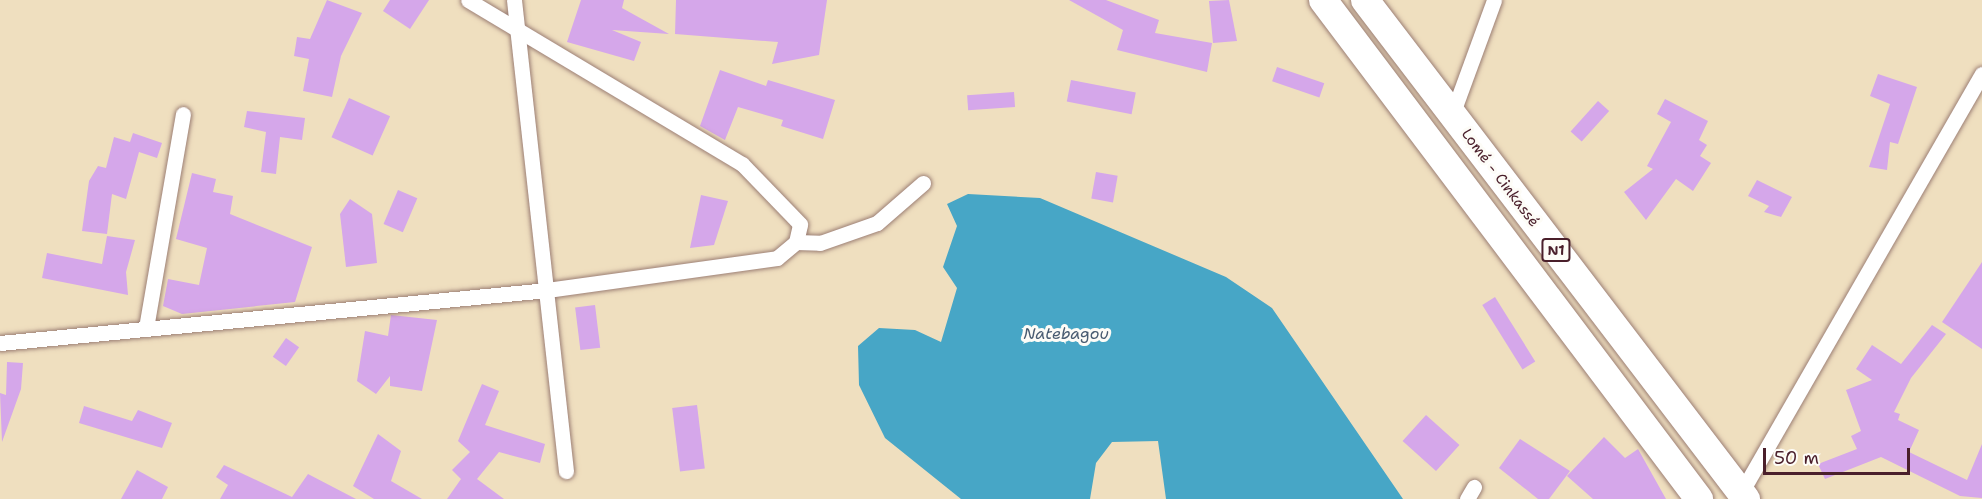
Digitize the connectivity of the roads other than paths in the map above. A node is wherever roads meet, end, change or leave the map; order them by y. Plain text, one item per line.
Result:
1 (468, 0) edge
2 (514, 0) edge
3 (1323, 0) edge
4 (1365, 0) edge
5 (1494, 0) edge
6 (517, 30) junction
7 (1982, 74) edge
8 (183, 114) dead end
9 (1452, 115) junction
10 (923, 183) dead end
11 (796, 242) junction
12 (547, 290) junction
13 (146, 328) junction
14 (0, 343) edge
15 (566, 471) dead end
16 (1744, 495) edge
17 (1699, 499) edge

1 - 6 street
2 - 6 street
3 - 17 highway, N1
4 - 9 highway, Lomé - Cinkassé / N1
5 - 9 street
6 - 11 street
6 - 12 street
7 - 16 street
8 - 13 street
9 - 16 highway, Lomé - Cinkassé / N1
10 - 11 street
11 - 12 street
12 - 13 street
12 - 15 street
13 - 14 street

